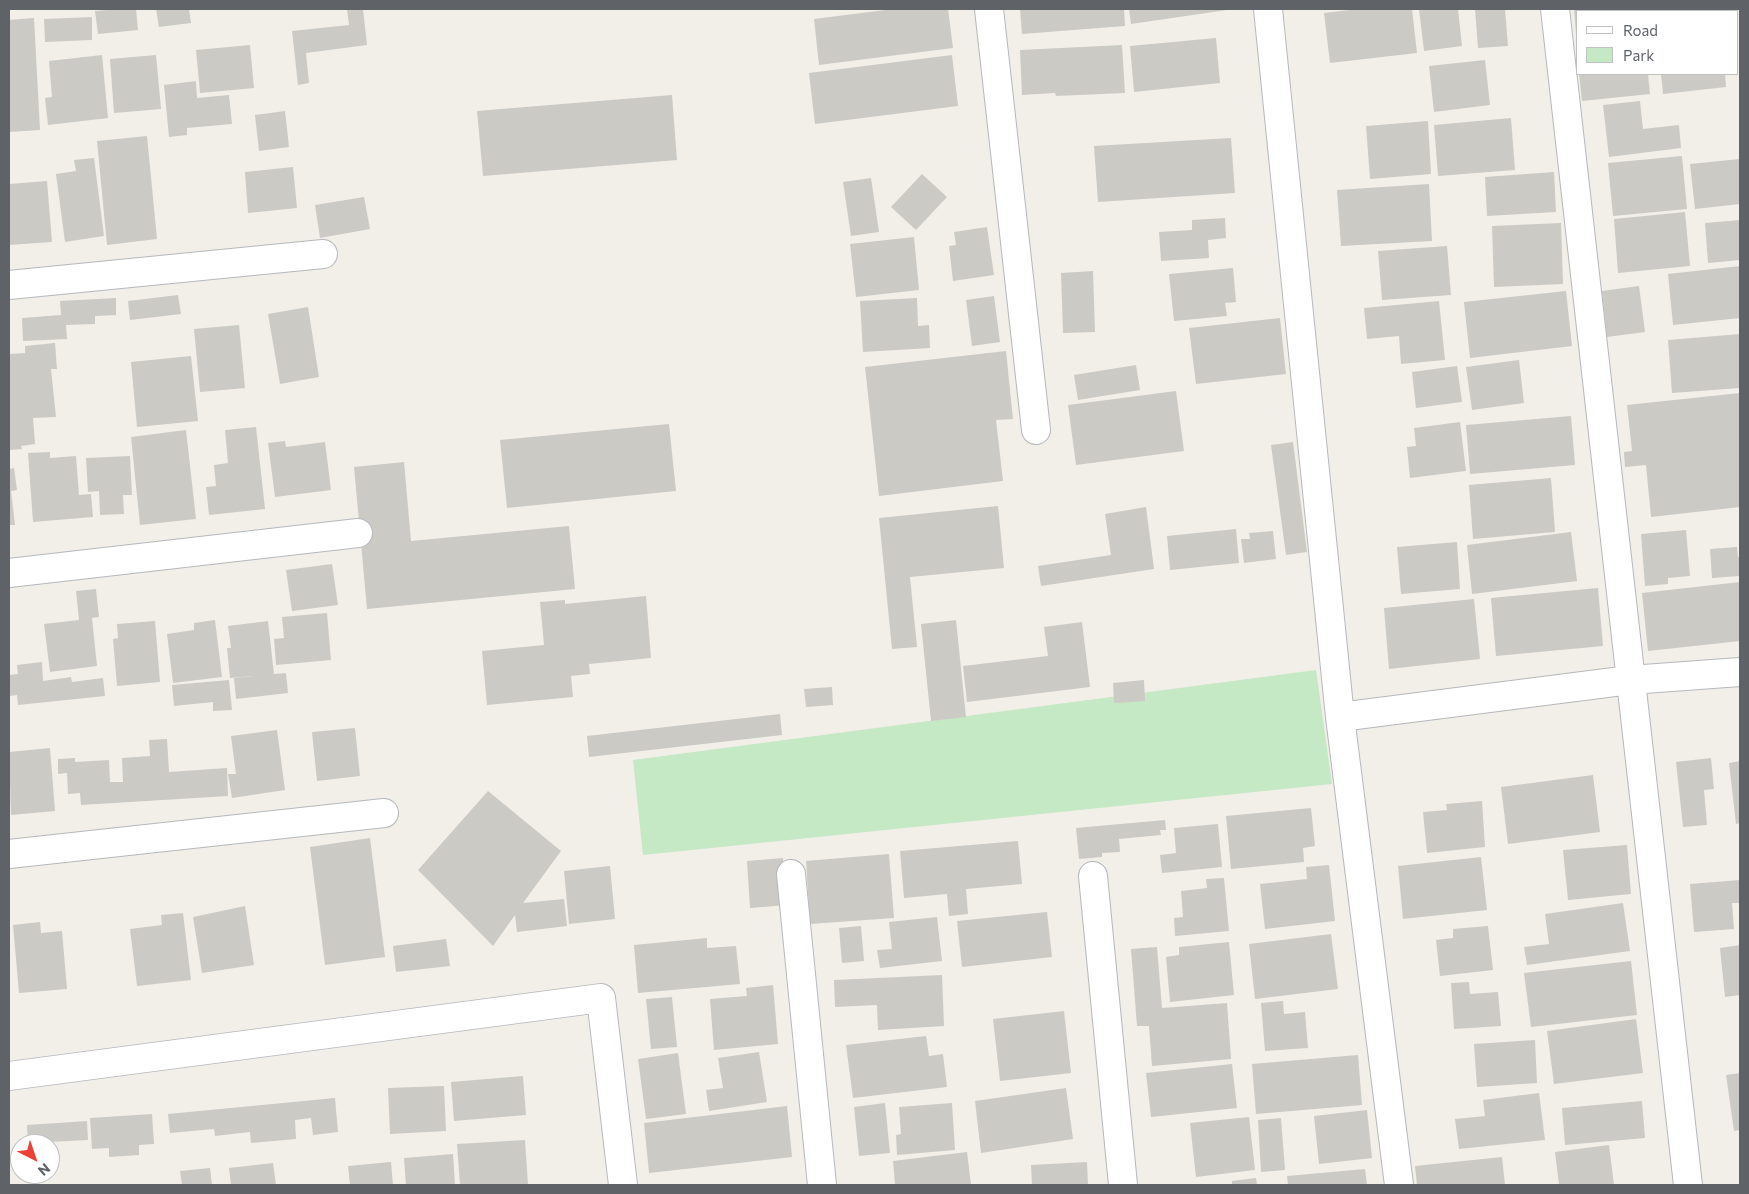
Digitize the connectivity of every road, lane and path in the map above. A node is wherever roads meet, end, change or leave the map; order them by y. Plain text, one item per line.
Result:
1 (989, 9) edge
2 (1268, 9) edge
3 (1555, 9) edge
4 (323, 254) dead end
5 (9, 285) edge
6 (1036, 430) dead end
7 (358, 533) dead end
8 (9, 573) edge
9 (1740, 672) edge
10 (1630, 680) junction
11 (1340, 717) junction
12 (384, 813) dead end
13 (9, 854) edge
14 (791, 874) dead end
15 (1093, 876) dead end
16 (9, 1076) edge
17 (623, 1185) edge
18 (822, 1185) edge
19 (1122, 1185) edge
20 (1399, 1185) edge
21 (1688, 1185) edge

1 - 6 street
2 - 11 street
3 - 10 street
4 - 5 street
7 - 8 street
9 - 10 street
10 - 11 street
10 - 21 street
11 - 20 street
12 - 13 street
14 - 18 street
15 - 19 street
16 - 17 street

